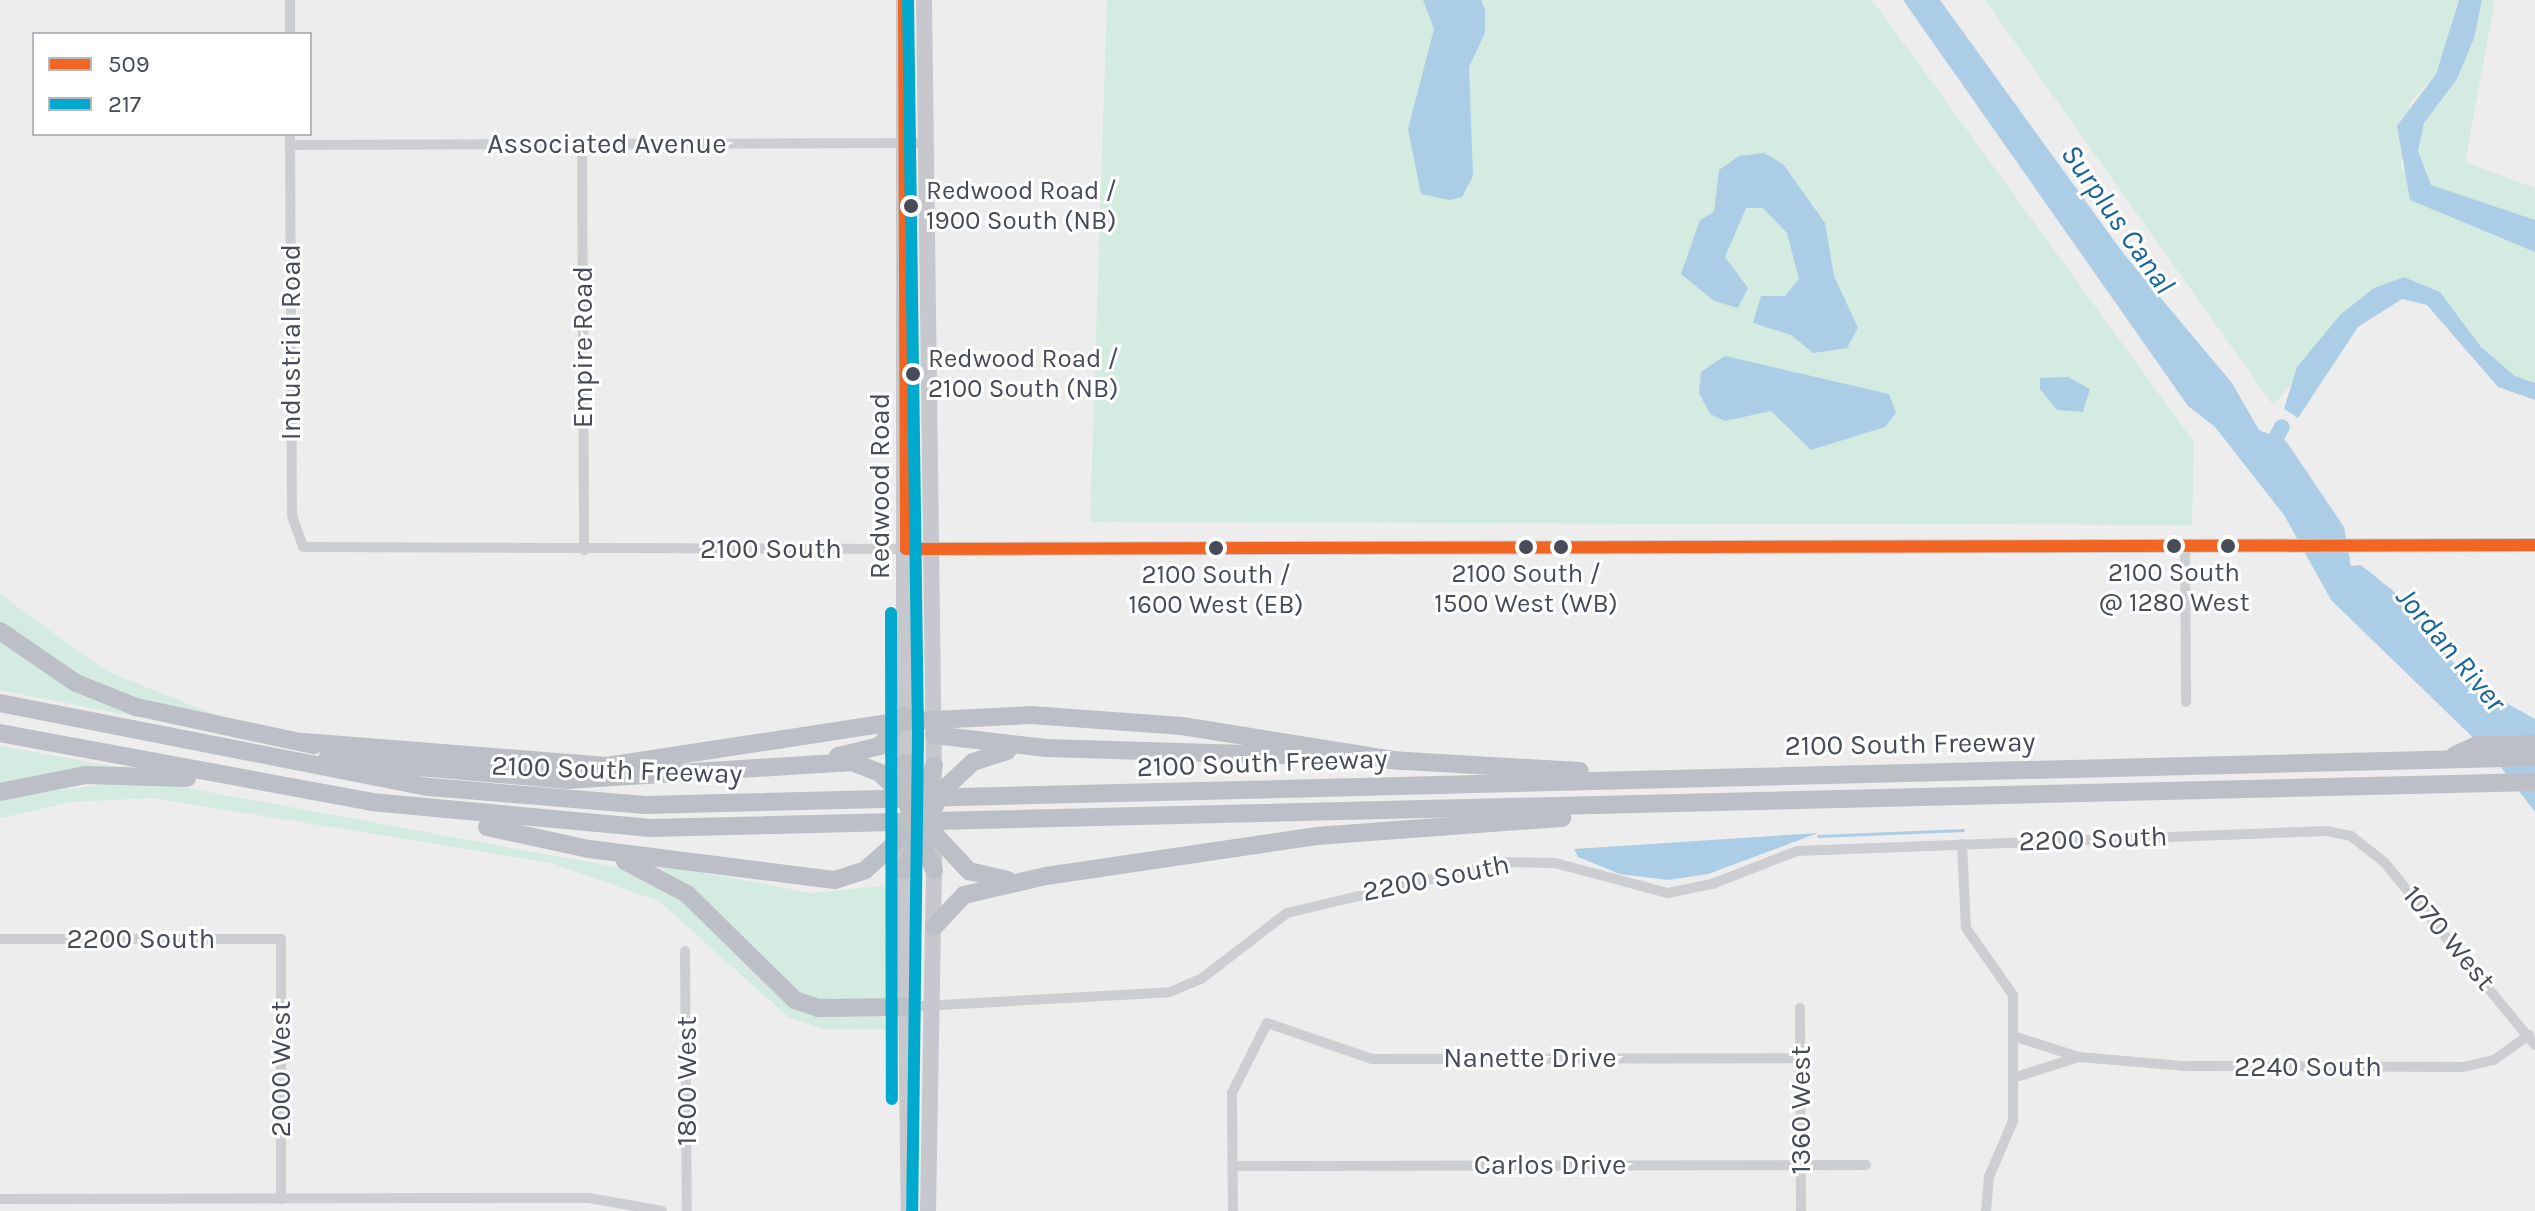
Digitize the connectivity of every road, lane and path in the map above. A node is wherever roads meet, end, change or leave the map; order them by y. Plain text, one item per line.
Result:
1 (290, 0) edge
2 (904, 0) edge
3 (924, 0) edge
4 (290, 32) edge
5 (290, 139) edge
6 (904, 143) junction
7 (924, 143) junction
8 (582, 144) junction
9 (2535, 545) edge
10 (303, 547) joint
11 (2185, 547) junction
12 (906, 549) junction
13 (931, 549) junction
14 (584, 550) junction
15 (0, 631) edge
16 (2186, 702) dead end
17 (0, 703) edge
18 (906, 713) junction
19 (0, 733) edge
20 (934, 735) junction
21 (304, 742) junction
22 (2535, 744) edge
23 (1046, 748) junction
24 (233, 753) junction
25 (2535, 757) edge
26 (2445, 759) junction
27 (1401, 761) junction
28 (804, 763) junction
29 (905, 763) junction
30 (934, 765) joint
31 (490, 776) junction
32 (1658, 778) junction
33 (2535, 782) edge
34 (289, 787) junction
35 (2491, 787) junction
36 (0, 792) edge
37 (2535, 793) edge
38 (904, 796) junction
39 (1787, 799) junction
40 (371, 802) junction
41 (921, 820) junction
42 (1962, 844) junction
43 (2365, 844) joint
44 (589, 849) junction
45 (904, 870) joint
46 (934, 870) joint
47 (1046, 876) junction
48 (934, 927) junction
49 (0, 939) edge
50 (281, 939) joint
51 (685, 951) dead end
52 (934, 1004) junction
53 (905, 1007) junction
54 (1800, 1008) dead end
55 (2013, 1036) junction
56 (2533, 1040) edge
57 (2079, 1057) junction
58 (1801, 1058) junction
59 (2013, 1078) junction
60 (1801, 1165) junction
61 (1866, 1165) dead end
62 (1233, 1166) junction
63 (0, 1199) edge
64 (281, 1199) junction
65 (662, 1211) edge
66 (687, 1211) edge
67 (909, 1211) edge
68 (928, 1211) edge
69 (1233, 1211) edge
70 (1801, 1211) edge
71 (1986, 1211) edge

1 - 4 street
2 - 6 main road, Redwood Road
3 - 7 main road, Redwood Road
5 - 8 street, Associated Avenue
5 - 10 street, Industrial Road
6 - 7 street, Associated Avenue
6 - 8 street, Associated Avenue
6 - 12 main road, Redwood Road
7 - 13 main road, Redwood Road
8 - 14 street, Empire Road
9 - 11 street, 2100 South
10 - 14 street, 2100 South
11 - 13 street, 2100 South
11 - 16 street
12 - 13 street, 2100 South
12 - 14 street, 2100 South
12 - 18 main road, Redwood Road
13 - 20 main road, Redwood Road
15 - 21 highway
17 - 24 highway, 2100 South Freeway
18 - 28 highway
18 - 29 main road, Redwood Road
19 - 34 highway, 2100 South Freeway
20 - 23 highway
20 - 30 main road, Redwood Road
21 - 27 highway
21 - 31 highway
22 - 26 highway
23 - 27 highway
23 - 41 highway
24 - 31 highway
24 - 32 highway, 2100 South Freeway
25 - 26 highway, 2100 South Freeway
26 - 32 highway, 2100 South Freeway
27 - 32 highway
28 - 31 highway
28 - 38 highway
29 - 38 main road, Redwood Road
29 - 41 highway
30 - 41 highway
33 - 35 highway
34 - 36 highway
34 - 40 highway, 2100 South Freeway
35 - 37 highway
35 - 39 highway, 2100 South Freeway
38 - 41 highway
39 - 40 highway, 2100 South Freeway
39 - 47 highway
40 - 44 highway
41 - 44 highway
41 - 45 highway
41 - 46 highway
41 - 47 highway
42 - 43 street, 2200 South
42 - 52 street, 2200 South
42 - 55 street
43 - 56 street, 1070 West
44 - 53 highway
45 - 53 main road
46 - 48 main road
47 - 48 highway
48 - 52 main road
49 - 50 street, 2200 South
50 - 64 street, 2000 West
51 - 66 street, 1800 West
52 - 53 street, 2200 South
52 - 68 main road
53 - 67 main road
54 - 58 street, 1360 West
55 - 57 street, 2240 South
55 - 59 street
56 - 57 street, 2240 South
57 - 59 street, 2240 South
58 - 60 street, 1360 West
58 - 62 street, Nanette Drive
59 - 71 street
60 - 61 street, Carlos Drive
60 - 62 street, Carlos Drive
60 - 70 street, 1360 West
62 - 69 street
63 - 64 street
64 - 65 street

